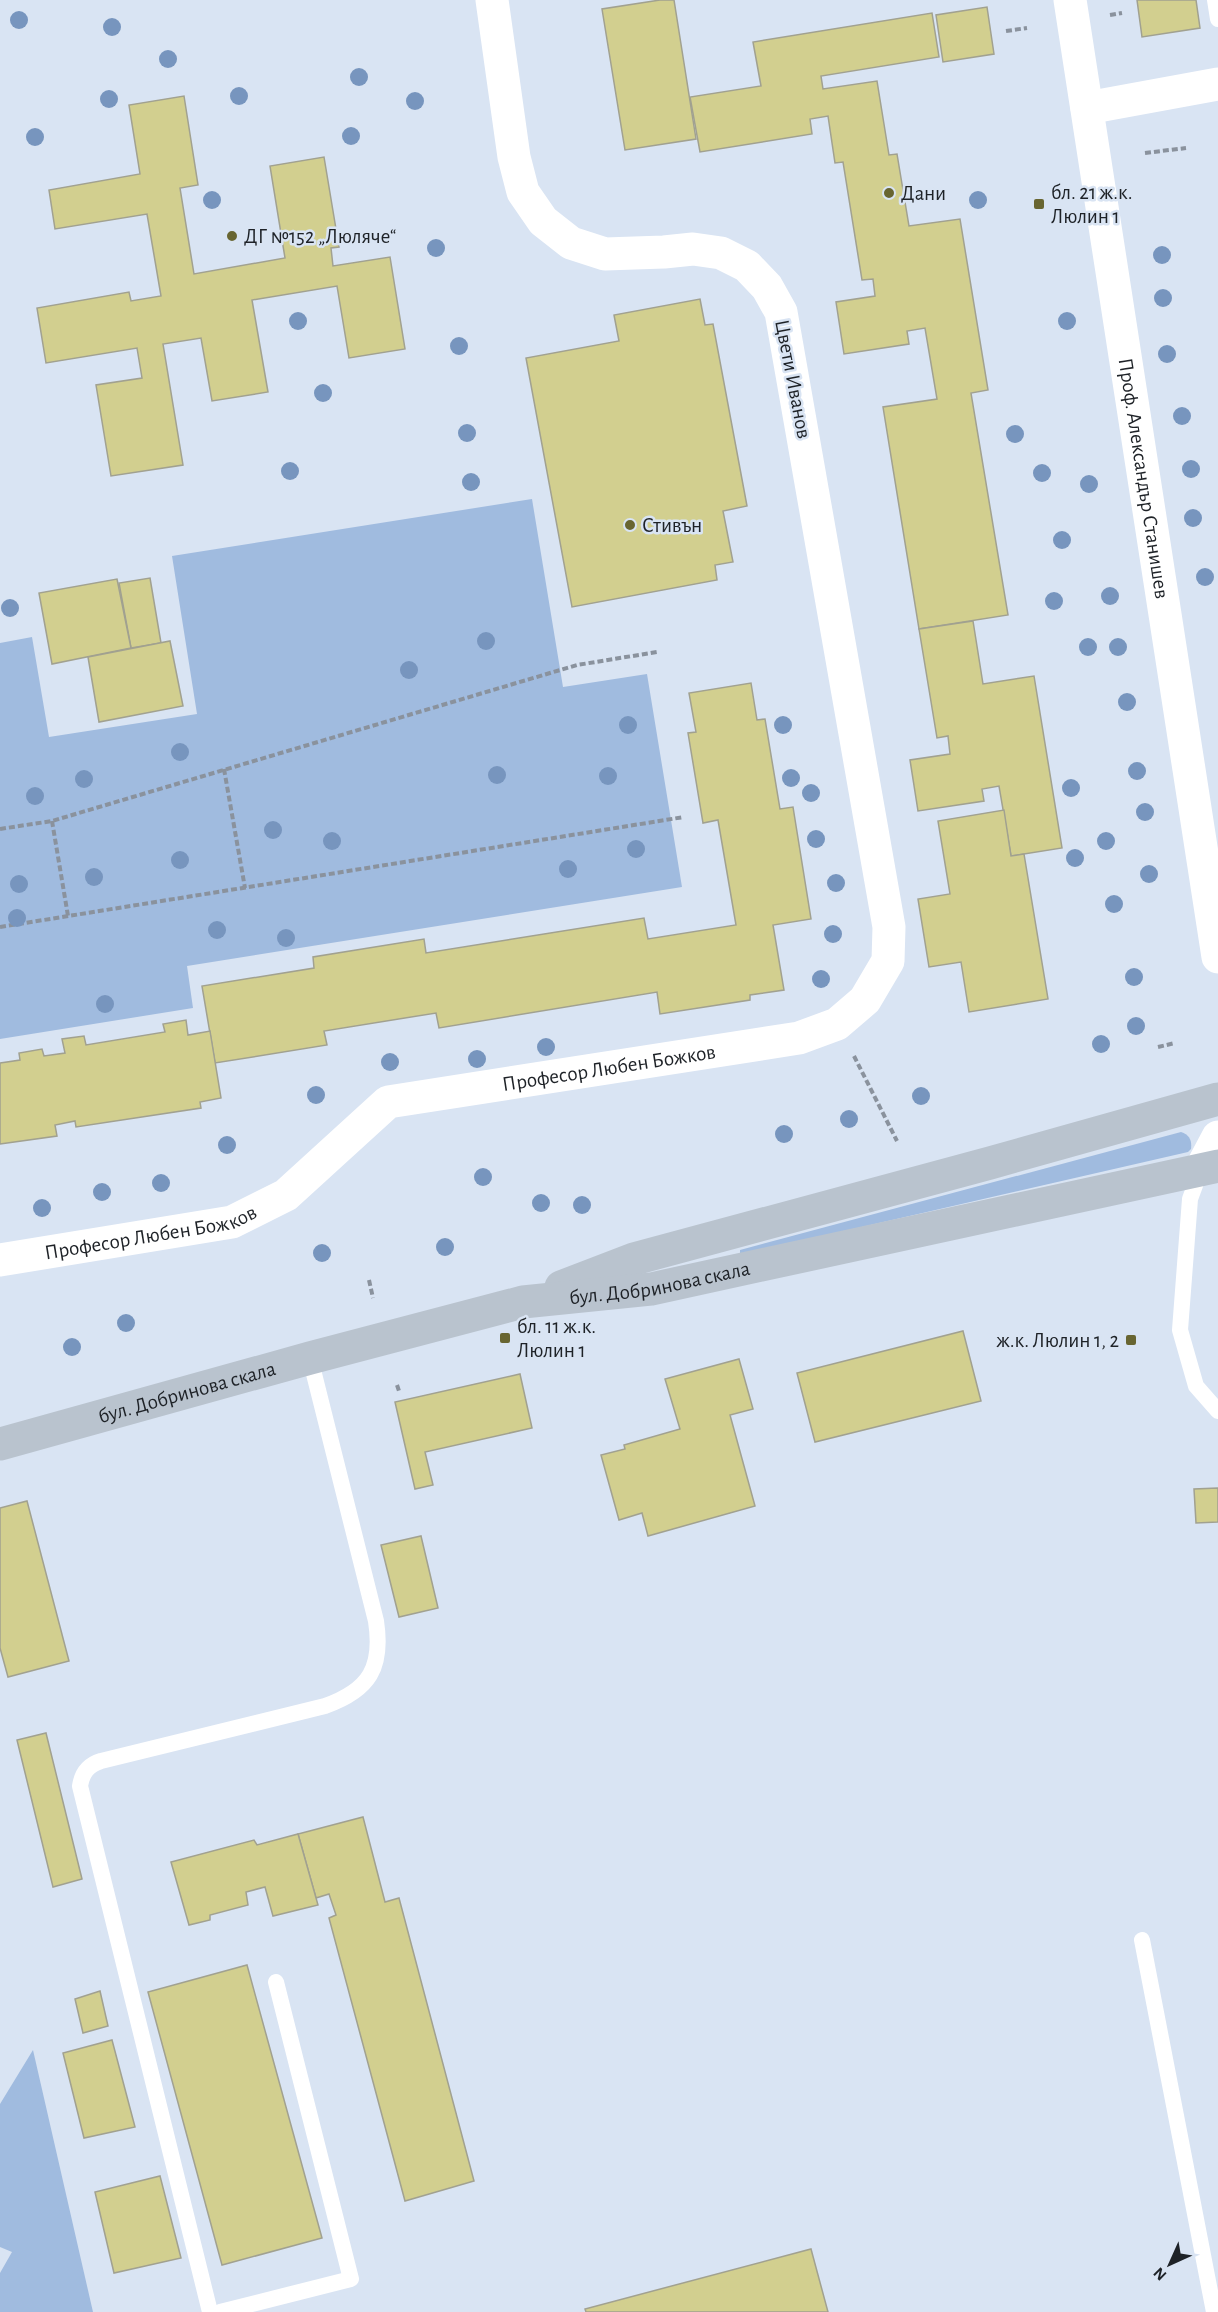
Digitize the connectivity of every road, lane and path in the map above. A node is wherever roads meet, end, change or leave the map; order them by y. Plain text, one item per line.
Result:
1 (492, 0) edge
2 (1070, 0) edge
3 (1215, 0) edge
4 (1122, 13) dead end
5 (1106, 16) dead end
6 (1218, 19) edge
7 (1027, 28) dead end
8 (1006, 31) dead end
9 (1218, 84) edge
10 (1087, 108) junction
11 (1186, 148) dead end
12 (1145, 153) dead end
13 (836, 623) joint
14 (657, 652) dead end
15 (224, 769) junction
16 (684, 817) dead end
17 (52, 820) junction
18 (0, 829) edge
19 (244, 888) junction
20 (68, 916) junction
21 (0, 927) edge
22 (1218, 957) edge
23 (837, 1024) junction
24 (1175, 1043) dead end
25 (1158, 1047) dead end
26 (1218, 1099) edge
27 (1218, 1137) edge
28 (897, 1140) dead end
29 (1210, 1168) edge
30 (0, 1260) edge
31 (369, 1280) dead end
32 (374, 1298) dead end
33 (523, 1302) junction
34 (310, 1358) junction
35 (397, 1385) dead end
36 (399, 1391) dead end
37 (1218, 1411) edge
38 (0, 1444) edge
39 (1142, 1940) dead end
40 (276, 1982) dead end
41 (210, 2312) edge
42 (220, 2312) edge
43 (1214, 2312) edge

1 - 13 street, Цвети Иванов
2 - 10 street, Проф. Александър Станишев
3 - 6 lane
4 - 5 path
7 - 8 path
9 - 10 street
10 - 22 street, Проф. Александър Станишев
11 - 12 path
13 - 23 street, Професор Любен Божков
14 - 15 path
15 - 17 path
15 - 19 path
16 - 19 path
17 - 18 path
17 - 20 path
19 - 20 path
20 - 21 path
23 - 28 path
23 - 30 street, Професор Любен Божков
24 - 25 path
26 - 33 main road
27 - 29 street
29 - 33 main road, бул. Добринова скала
29 - 37 lane
31 - 32 path
33 - 34 main road, бул. Добринова скала
34 - 38 main road, бул. Добринова скала
34 - 41 lane
35 - 36 path
39 - 43 lane
40 - 42 lane

